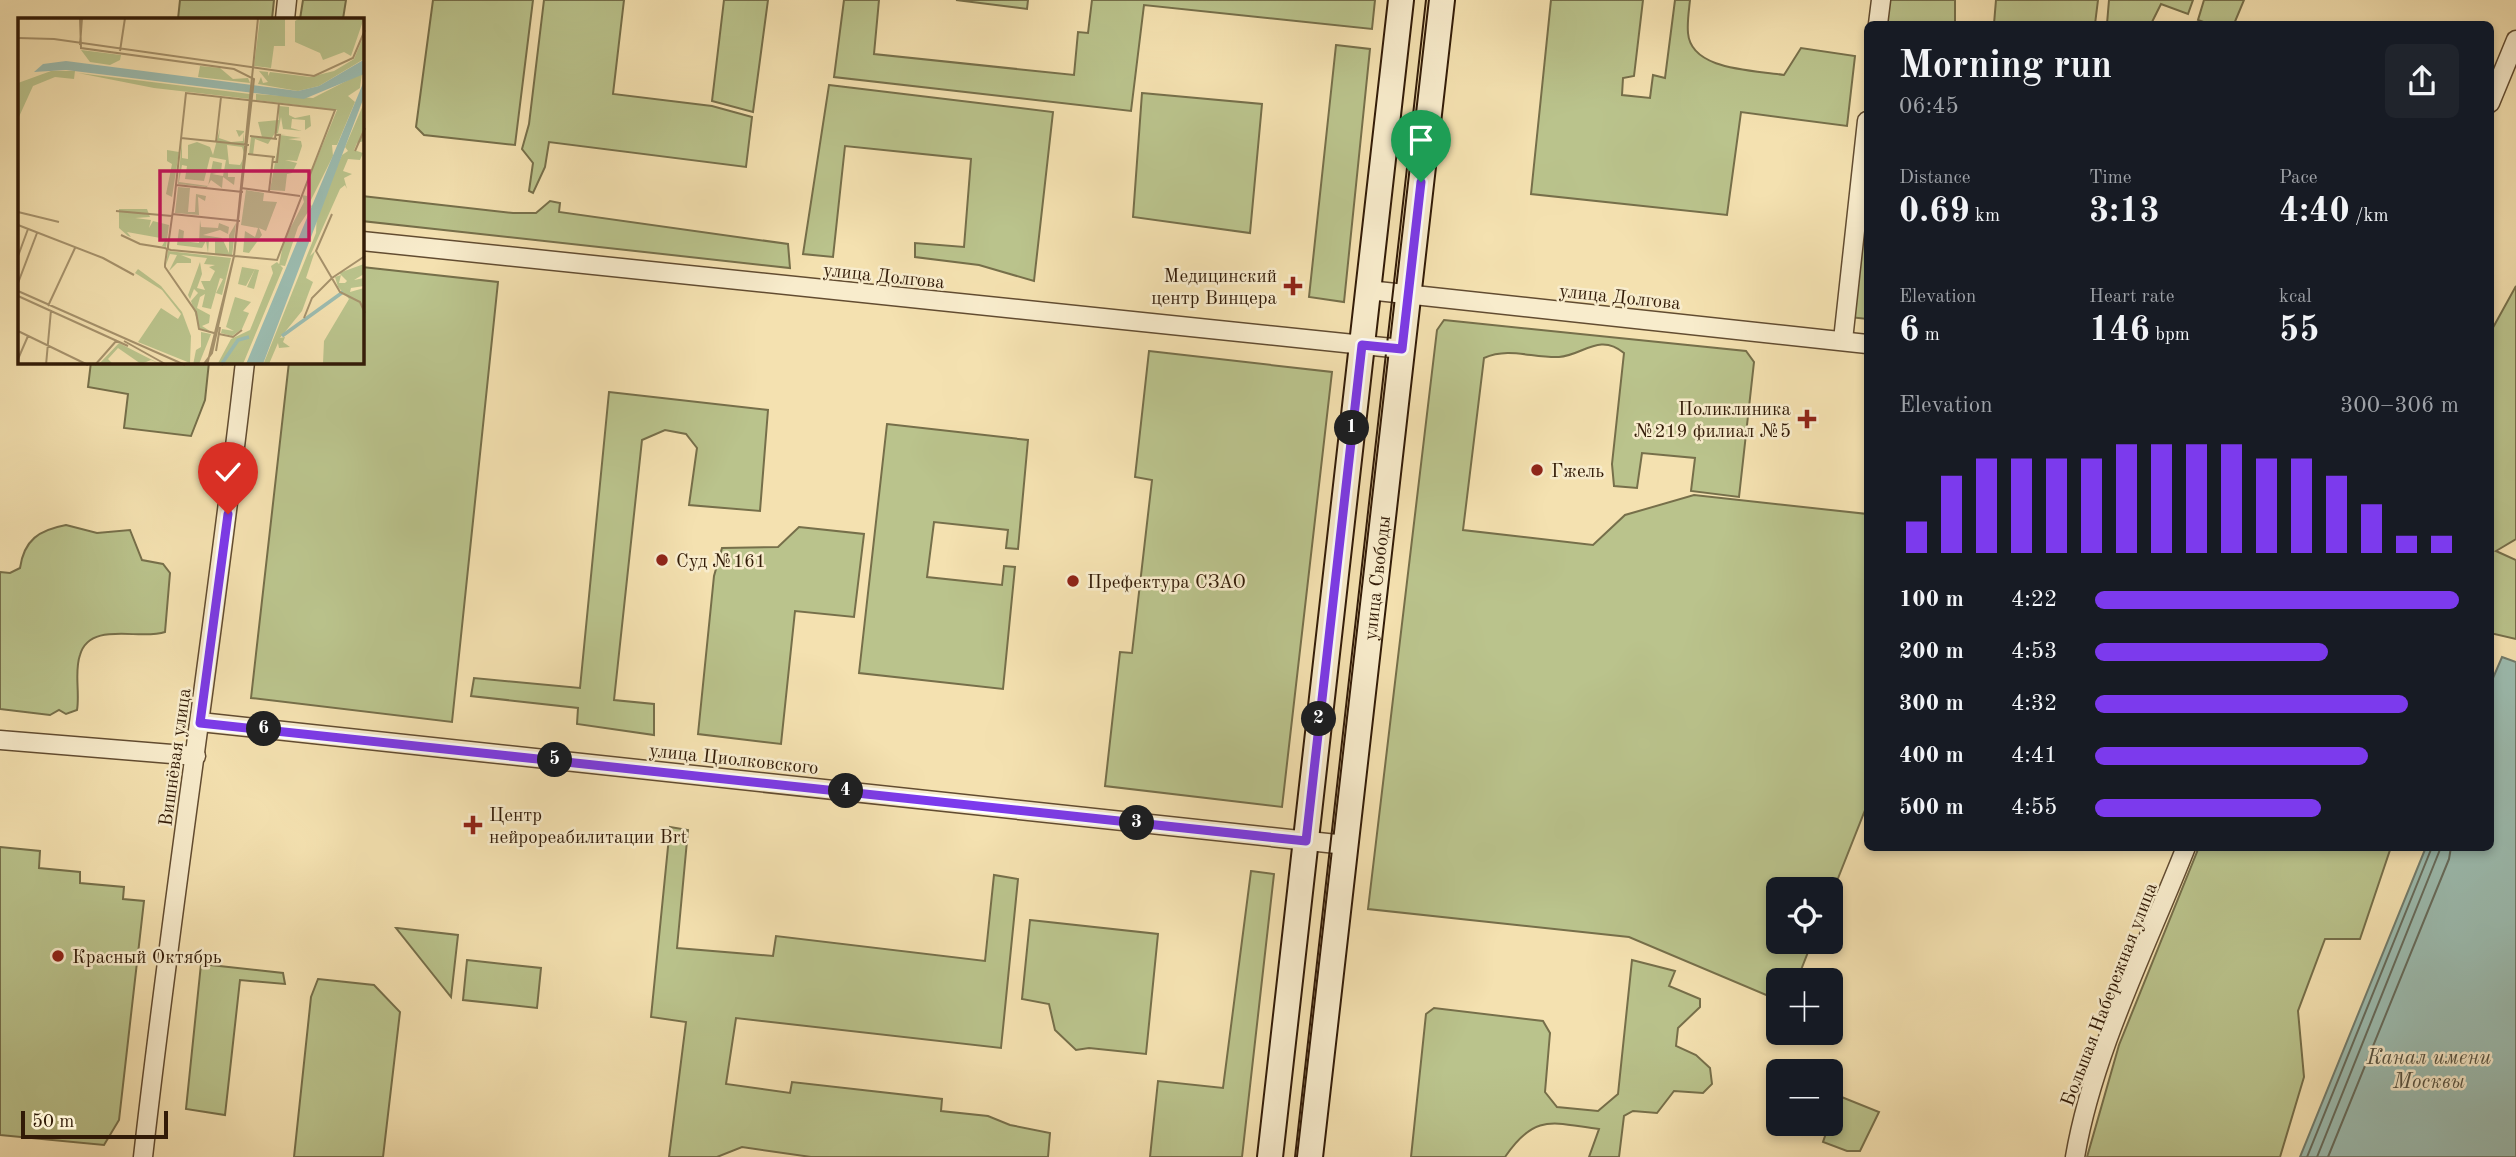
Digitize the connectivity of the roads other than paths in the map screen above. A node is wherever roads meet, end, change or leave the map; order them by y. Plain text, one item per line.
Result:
1 (287, 0) edge
2 (1401, 0) edge
3 (1441, 0) edge
4 (1881, 0) edge
5 (285, 18) edge
6 (1878, 21) edge
7 (2516, 40) edge
8 (2494, 93) edge
9 (1864, 148) edge
10 (364, 242) edge
11 (1368, 290) junction
12 (1408, 294) junction
13 (1843, 340) junction
14 (1864, 344) edge
15 (1362, 345) junction
16 (1402, 349) junction
17 (245, 364) edge
18 (200, 723) junction
19 (0, 740) edge
20 (196, 756) junction
21 (1306, 841) junction
22 (1346, 845) junction
23 (2184, 851) edge
24 (143, 1157) edge
25 (1270, 1157) edge
26 (1310, 1157) edge
27 (2076, 1157) edge

1 - 5 street
2 - 11 main road, улица Свободы
3 - 12 main road, улица Свободы
4 - 6 street
7 - 8 street
9 - 13 street
10 - 15 street, улица Долгова
11 - 12 street, улица Долгова
11 - 15 main road, улица Свободы
12 - 13 street, улица Долгова
12 - 16 main road, улица Свободы
13 - 14 street, улица Долгова
15 - 16 street, улица Долгова
15 - 21 main road, улица Свободы
16 - 22 main road, улица Свободы
17 - 18 street, Вишнёвая улица
18 - 20 street, Вишнёвая улица
18 - 21 street, улица Циолковского
19 - 20 street
20 - 24 street, Вишнёвая улица
21 - 22 street, улица Циолковского
21 - 25 main road, улица Свободы
22 - 26 main road, улица Свободы
23 - 27 street, Большая Набережная улица

